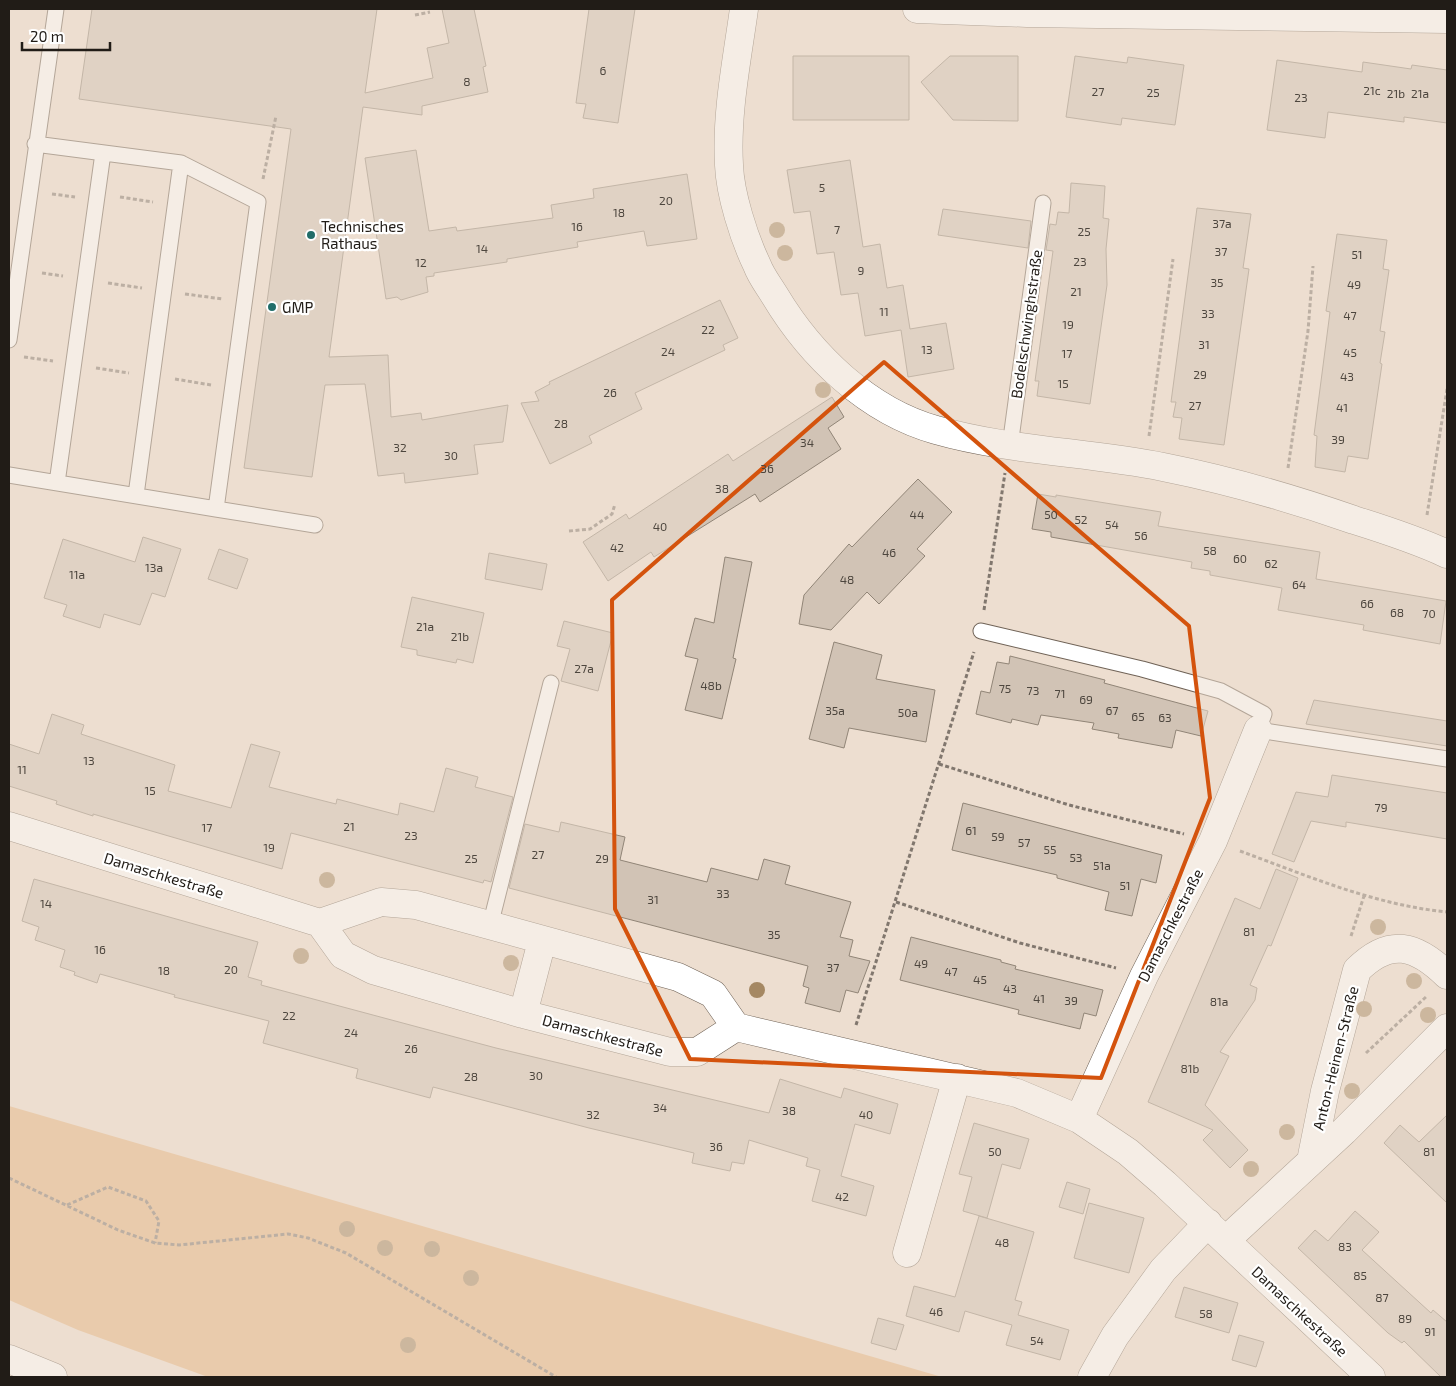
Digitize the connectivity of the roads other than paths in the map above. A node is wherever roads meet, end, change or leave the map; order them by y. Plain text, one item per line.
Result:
1 (56, 9) edge
2 (744, 9) edge
3 (916, 9) edge
4 (1447, 19) edge
5 (35, 144) junction
6 (103, 153) junction
7 (181, 163) junction
8 (1042, 203) dead end
9 (9, 340) edge
10 (1010, 446) junction
11 (9, 475) edge
12 (57, 483) junction
13 (136, 495) junction
14 (216, 509) junction
15 (315, 525) dead end
16 (1447, 554) edge
17 (981, 631) road end
18 (551, 683) dead end
19 (1258, 730) junction
20 (1447, 759) edge
21 (9, 826) edge
22 (320, 923) junction
23 (490, 926) junction
24 (542, 941) junction
25 (1439, 984) edge
26 (523, 1014) junction
27 (736, 1027) junction
28 (1447, 1028) edge
29 (957, 1078) junction
30 (1079, 1119) junction
31 (1310, 1161) junction
32 (1217, 1232) junction
33 (907, 1253) dead end
34 (9, 1359) edge
35 (53, 1377) edge
36 (1092, 1377) edge
37 (1371, 1377) edge

1 - 5 lane
2 - 10 street
3 - 4 street
5 - 6 lane
5 - 9 lane
6 - 7 lane
6 - 12 lane
7 - 13 lane
7 - 14 lane
8 - 10 lane, Bodelschwinghstraße
10 - 16 street
11 - 12 lane
12 - 13 lane
13 - 14 lane
14 - 15 lane
17 - 19 lane
18 - 23 lane
19 - 20 lane
19 - 30 street, Damaschkestraße
21 - 22 street, Damaschkestraße
22 - 23 street
22 - 26 street, Damaschkestraße
23 - 24 street
24 - 26 street, Damaschkestraße
24 - 27 street
25 - 31 street, Anton-Heinen-Straße
26 - 27 street, Damaschkestraße
27 - 29 street, Damaschkestraße
28 - 31 street, Anton-Heinen-Straße
29 - 30 street, Damaschkestraße
29 - 33 street
30 - 32 street, Damaschkestraße
31 - 32 street, Anton-Heinen-Straße
32 - 36 street
32 - 37 street, Damaschkestraße
34 - 35 street

